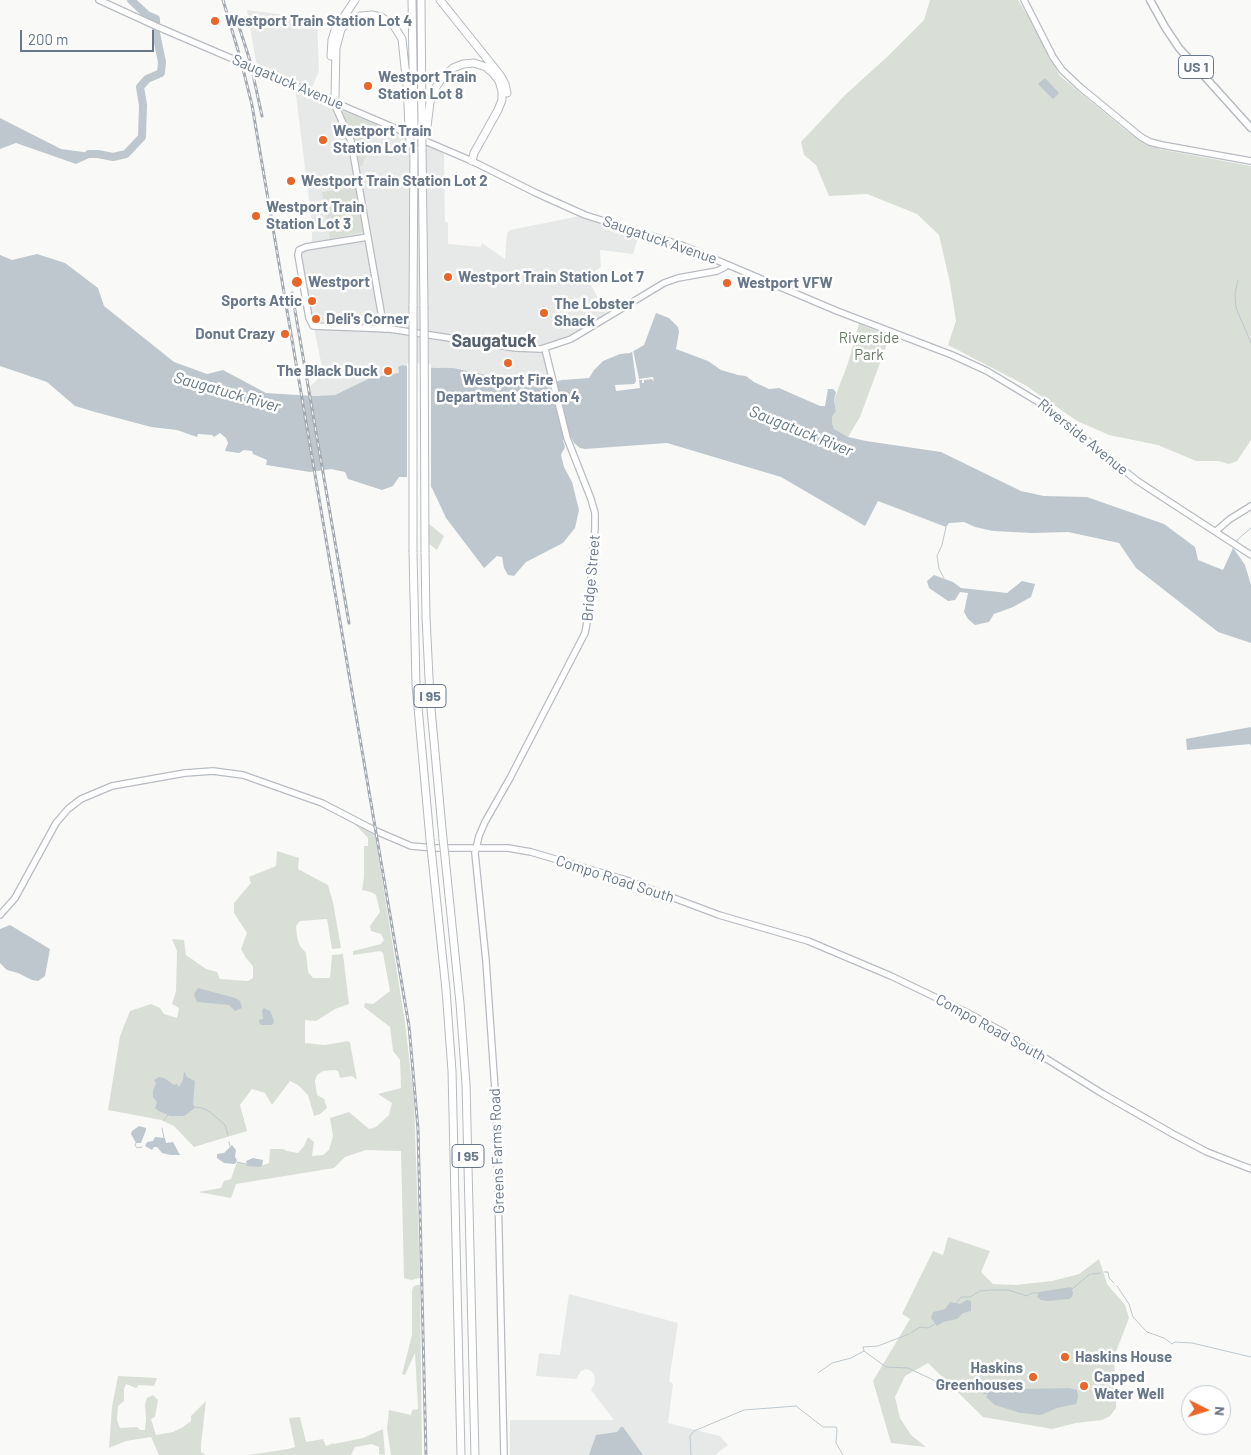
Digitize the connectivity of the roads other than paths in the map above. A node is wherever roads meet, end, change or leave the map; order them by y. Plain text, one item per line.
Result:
1 (99, 0) edge
2 (355, 0) edge
3 (412, 0) edge
4 (421, 0) edge
5 (440, 0) edge
6 (1024, 0) edge
7 (1150, 0) edge
8 (333, 101) junction
9 (411, 128) junction
10 (1251, 128) edge
11 (424, 134) junction
12 (472, 161) junction
13 (1251, 161) edge
14 (368, 237) junction
15 (726, 264) junction
16 (384, 329) junction
17 (545, 349) junction
18 (1251, 506) edge
19 (1216, 532) junction
20 (1251, 555) edge
21 (476, 848) junction
22 (0, 915) edge
23 (1251, 1169) edge
24 (461, 1455) edge
25 (475, 1455) edge
26 (504, 1455) edge

1 - 8 main road, Saugatuck Avenue
2 - 8 highway
3 - 9 highway, I 95
4 - 11 highway, I 95
5 - 12 highway
6 - 13 main road
7 - 10 main road, US 1
8 - 9 highway
8 - 12 main road, Saugatuck Avenue
8 - 14 main road
9 - 24 highway, I 95, bridge
11 - 12 highway
11 - 25 highway, I 95, bridge
12 - 15 main road, Saugatuck Avenue
14 - 16 main road
14 - 16 main road
15 - 17 main road
15 - 19 main road, Riverside Avenue
16 - 17 main road
17 - 21 main road, Bridge Street
18 - 19 main road
19 - 20 main road, Riverside Avenue
21 - 22 main road, Compo Road South
21 - 23 main road, Compo Road South
21 - 26 main road, Greens Farms Road

